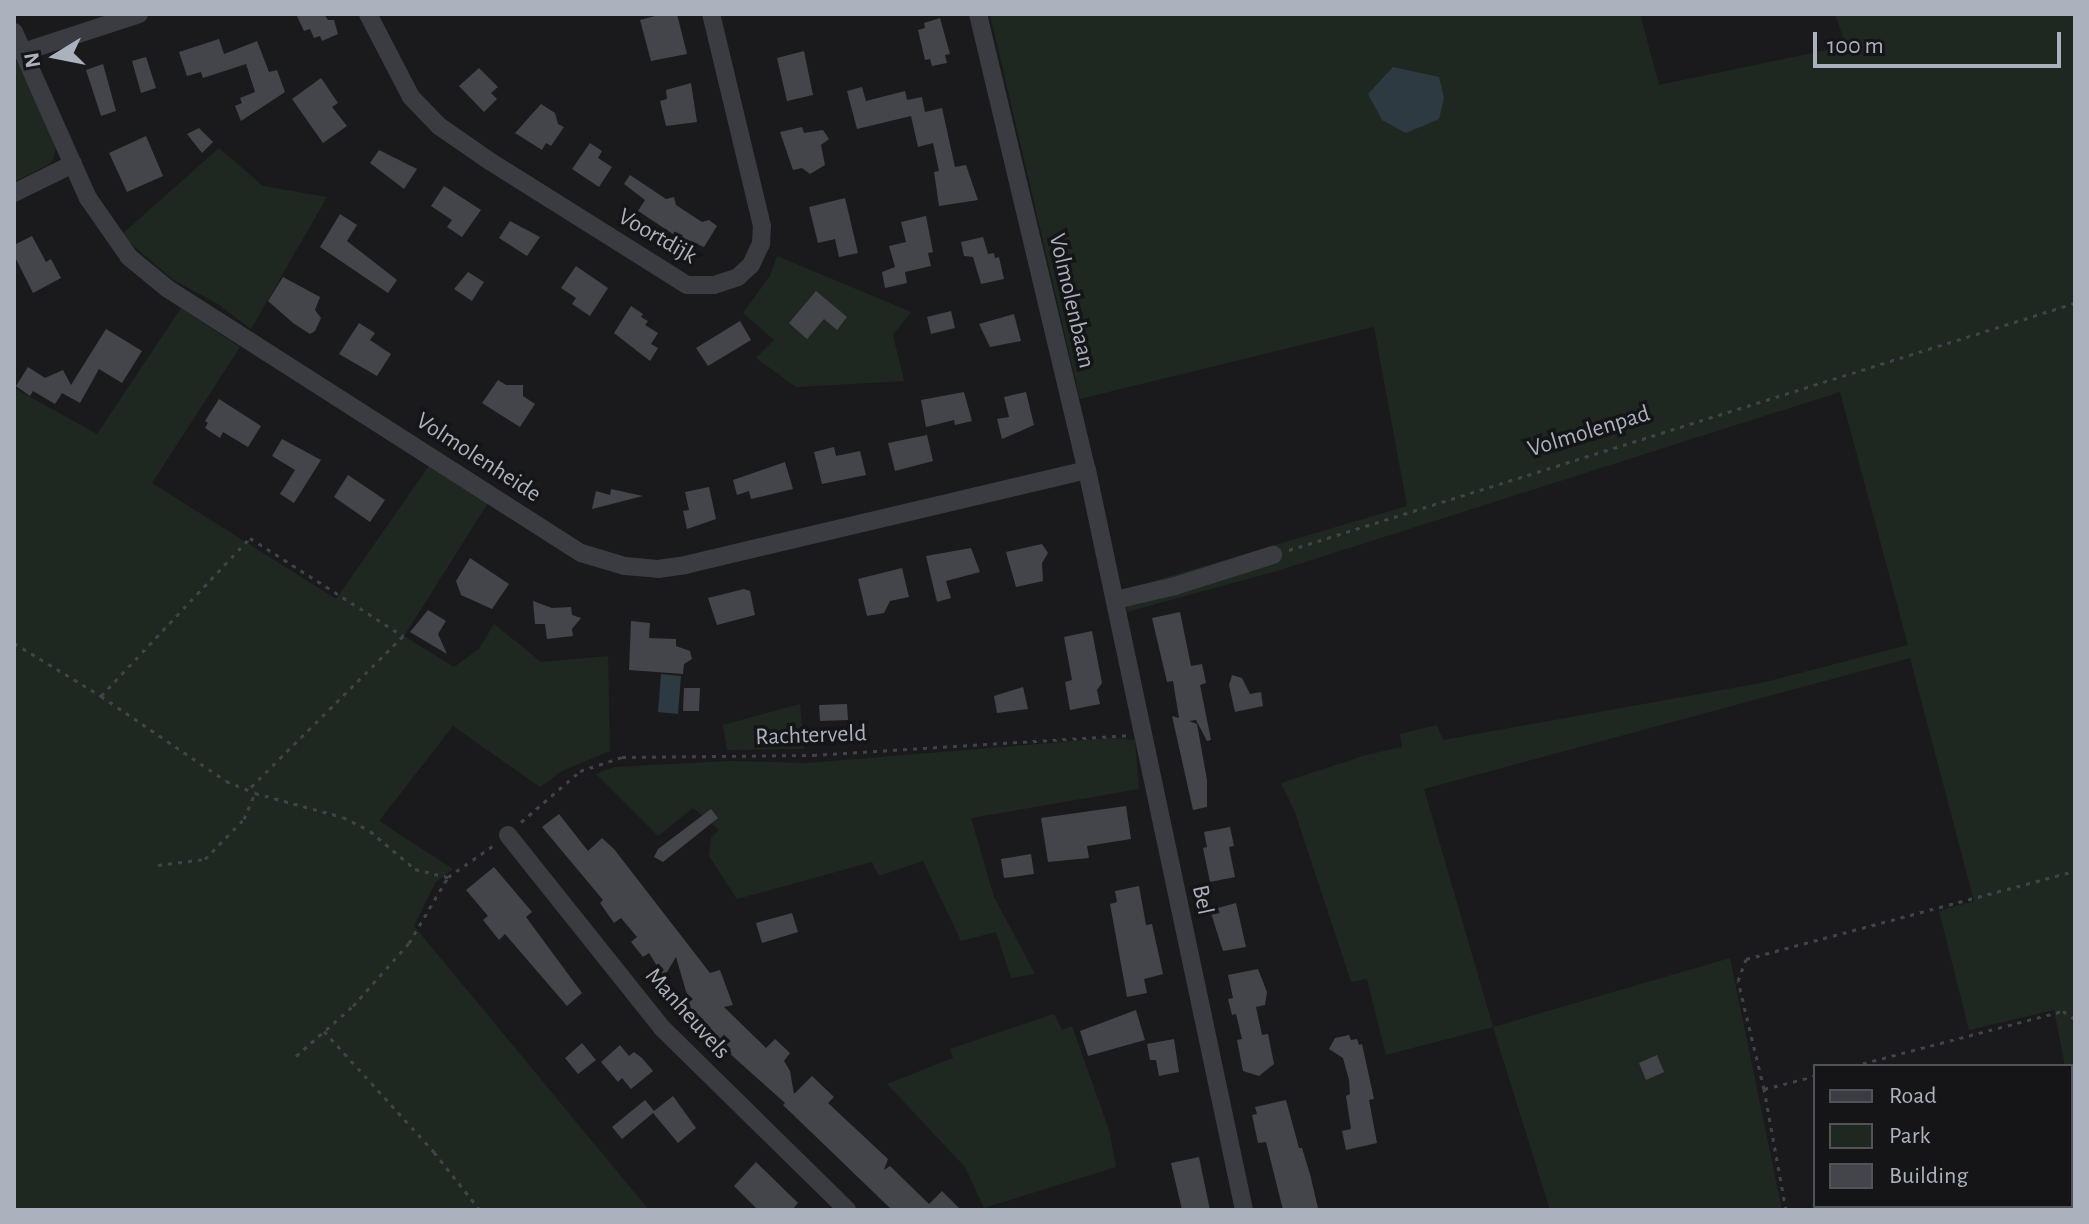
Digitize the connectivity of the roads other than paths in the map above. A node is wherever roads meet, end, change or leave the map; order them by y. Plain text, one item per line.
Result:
1 (139, 14) edge
2 (368, 14) edge
3 (711, 14) edge
4 (978, 14) edge
5 (14, 32) edge
6 (23, 52) junction
7 (73, 164) junction
8 (14, 193) edge
9 (1087, 470) junction
10 (1273, 555) road end
11 (1115, 600) junction
12 (508, 835) road end
13 (847, 1210) edge
14 (1244, 1210) edge

1 - 6 street
2 - 3 street, Voortdijk
4 - 9 street, Volmolenbaan
5 - 6 street, Volmolenheide
6 - 7 street, Volmolenheide
7 - 8 street
7 - 9 street, Volmolenheide
9 - 11 street, Volmolenbaan
10 - 11 street
11 - 14 street, Bel
12 - 13 street, Manheuvels

